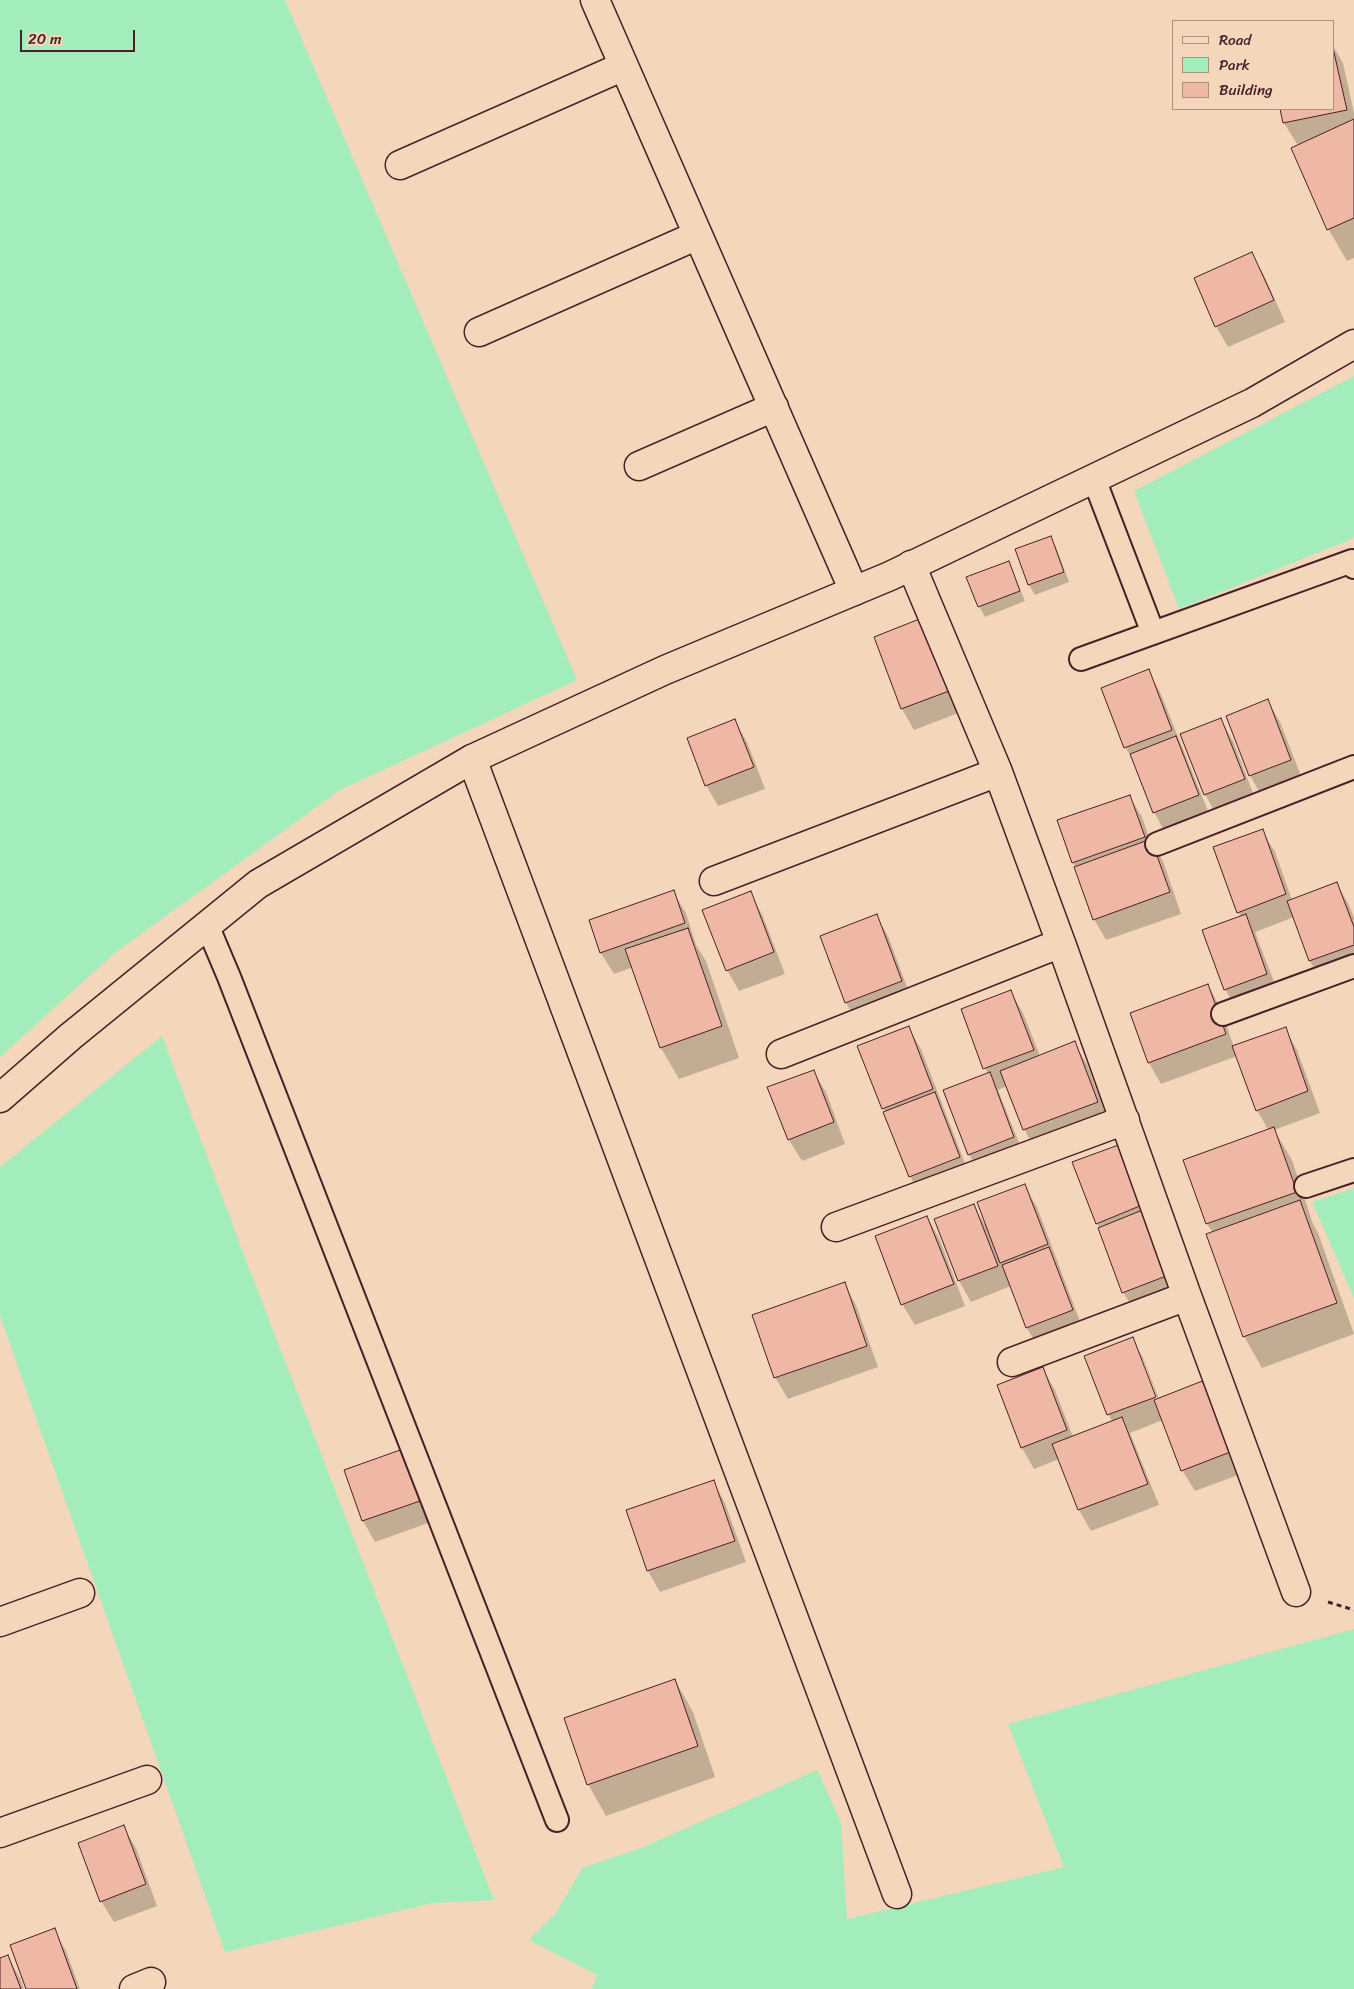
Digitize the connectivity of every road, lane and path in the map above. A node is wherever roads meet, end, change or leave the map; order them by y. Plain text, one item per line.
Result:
1 (595, 0) edge
2 (624, 66) junction
3 (400, 165) dead end
4 (698, 235) junction
5 (479, 332) dead end
6 (1354, 344) edge
7 (774, 407) junction
8 (639, 466) dead end
9 (1094, 479) junction
10 (911, 565) junction
11 (1354, 566) edge
12 (854, 591) junction
13 (1153, 633) junction
14 (1081, 659) dead end
15 (472, 759) junction
16 (1354, 766) edge
17 (998, 772) junction
18 (1157, 844) dead end
19 (714, 881) dead end
20 (207, 925) junction
21 (1061, 943) junction
22 (1354, 966) edge
23 (1223, 1014) dead end
24 (781, 1054) dead end
25 (0, 1098) edge
26 (1125, 1120) junction
27 (1354, 1170) edge
28 (1306, 1186) dead end
29 (836, 1227) dead end
30 (1187, 1296) junction
31 (1012, 1362) dead end
32 (1296, 1592) dead end
33 (80, 1593) dead end
34 (0, 1622) edge
35 (147, 1780) dead end
36 (557, 1820) dead end
37 (0, 1833) edge
38 (897, 1894) dead end

1 - 2 street
2 - 3 street
2 - 4 street
4 - 5 street
4 - 7 street
6 - 9 street
7 - 8 street
7 - 12 street
9 - 10 street
9 - 13 lane
10 - 12 street
10 - 17 street
11 - 13 lane
12 - 15 street
13 - 14 lane
15 - 20 street
15 - 38 street
16 - 18 lane
17 - 19 street
17 - 21 street
20 - 25 street
20 - 36 lane
21 - 24 street
21 - 26 street
22 - 23 lane
26 - 29 street
26 - 30 street
27 - 28 lane
30 - 31 street
30 - 32 street
33 - 34 street
35 - 37 street

